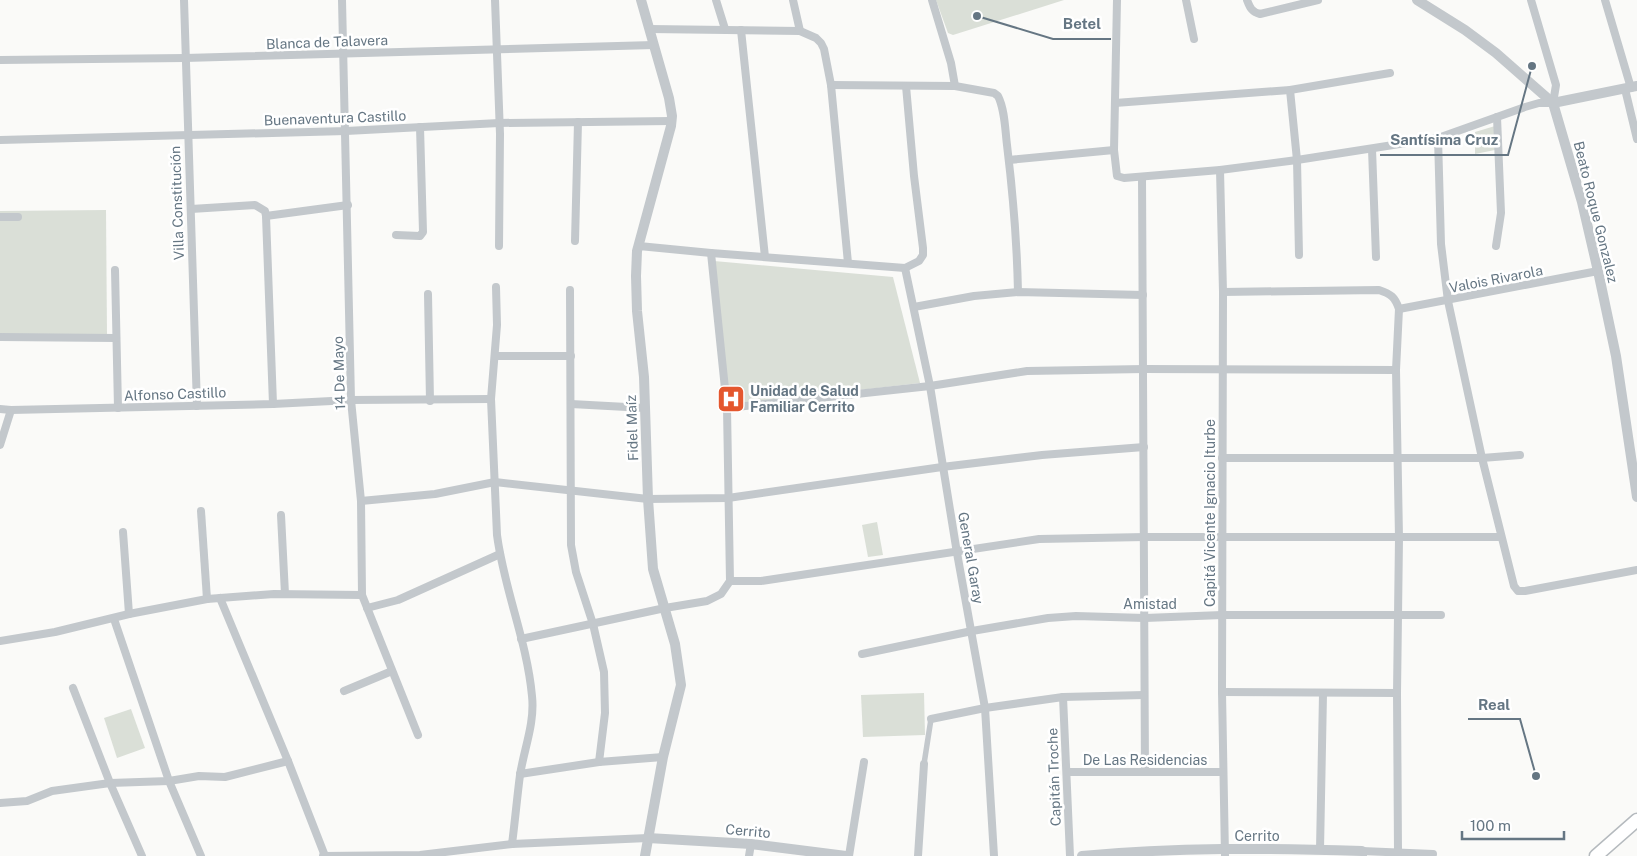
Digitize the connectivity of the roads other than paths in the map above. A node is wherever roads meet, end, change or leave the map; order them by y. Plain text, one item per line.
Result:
1 (184, 0) edge
2 (342, 0) edge
3 (495, 0) edge
4 (641, 0) edge
5 (716, 0) edge
6 (793, 0) edge
7 (932, 0) edge
8 (1117, 0) edge
9 (1186, 0) edge
10 (1247, 0) edge
11 (1318, 0) edge
12 (1417, 0) edge
13 (1531, 0) edge
14 (1605, 0) edge
15 (650, 29) junction
16 (725, 29) junction
17 (741, 30) junction
18 (800, 31) junction
19 (1194, 39) dead end
20 (654, 45) junction
21 (497, 49) junction
22 (344, 54) junction
23 (185, 58) junction
24 (0, 60) edge
25 (1390, 73) dead end
26 (831, 85) junction
27 (906, 86) junction
28 (955, 86) junction
29 (1631, 88) edge
30 (1290, 90) junction
31 (1115, 103) junction
32 (1553, 103) junction
33 (1497, 118) junction
34 (671, 121) junction
35 (578, 122) junction
36 (500, 123) junction
37 (420, 127) junction
38 (346, 131) junction
39 (187, 136) junction
40 (1438, 138) junction
41 (1637, 138) edge
42 (0, 140) edge
43 (1372, 149) junction
44 (1114, 150) junction
45 (1009, 160) junction
46 (1297, 160) junction
47 (1220, 170) junction
48 (1142, 177) junction
49 (348, 205) junction
50 (191, 209) junction
51 (266, 216) junction
52 (0, 217) edge
53 (18, 217) dead end
54 (396, 235) dead end
55 (575, 241) dead end
56 (499, 246) dead end
57 (638, 246) junction
58 (1496, 246) dead end
59 (711, 254) junction
60 (1299, 255) dead end
61 (765, 257) junction
62 (1376, 257) dead end
63 (848, 263) junction
64 (905, 268) junction
65 (115, 270) dead end
66 (1598, 271) junction
67 (496, 287) dead end
68 (570, 290) dead end
69 (1018, 292) junction
70 (1223, 292) junction
71 (428, 294) dead end
72 (1143, 295) junction
73 (1448, 301) junction
74 (914, 307) junction
75 (1398, 309) junction
76 (0, 337) edge
77 (116, 338) junction
78 (495, 356) junction
79 (571, 356) junction
80 (1144, 369) junction
81 (1224, 370) junction
82 (1396, 370) junction
83 (930, 386) junction
84 (491, 399) junction
85 (352, 400) junction
86 (430, 401) junction
87 (273, 404) junction
88 (570, 404) junction
89 (197, 406) junction
90 (118, 408) junction
91 (645, 408) junction
92 (727, 408) junction
93 (0, 409) edge
94 (11, 410) junction
95 (1633, 436) edge
96 (0, 445) edge
97 (1144, 448) junction
98 (1520, 455) dead end
99 (1222, 458) junction
100 (1398, 458) junction
101 (1482, 458) junction
102 (942, 467) junction
103 (495, 482) junction
104 (571, 491) junction
105 (1637, 494) edge
106 (728, 498) junction
107 (648, 499) junction
108 (361, 501) junction
109 (200, 511) dead end
110 (281, 516) dead end
111 (123, 532) dead end
112 (1145, 537) junction
113 (1502, 537) junction
114 (1223, 538) junction
115 (1399, 538) junction
116 (957, 553) junction
117 (500, 554) junction
118 (1637, 570) edge
119 (730, 581) junction
120 (285, 594) junction
121 (362, 595) junction
122 (220, 598) junction
123 (207, 599) junction
124 (367, 608) junction
125 (665, 608) junction
126 (129, 614) junction
127 (1397, 614) junction
128 (1222, 615) junction
129 (1441, 615) dead end
130 (1145, 618) junction
131 (114, 619) junction
132 (593, 624) junction
133 (972, 631) junction
134 (521, 639) junction
135 (0, 641) edge
136 (862, 654) dead end
137 (392, 671) junction
138 (74, 688) dead end
139 (344, 691) dead end
140 (1222, 692) junction
141 (1323, 694) junction
142 (1397, 694) junction
143 (1144, 695) junction
144 (1063, 697) junction
145 (985, 708) junction
146 (932, 719) joint
147 (418, 735) dead end
148 (663, 757) junction
149 (288, 761) junction
150 (599, 762) junction
151 (864, 762) dead end
152 (924, 764) joint
153 (1067, 772) junction
154 (1145, 772) junction
155 (1223, 772) junction
156 (520, 774) junction
157 (169, 781) junction
158 (110, 783) junction
159 (0, 803) edge
160 (1637, 820) edge
161 (648, 838) junction
162 (512, 844) junction
163 (751, 844) junction
164 (1320, 850) junction
165 (1398, 852) junction
166 (1225, 853) edge
167 (1362, 854) edge
168 (1432, 854) dead end
169 (142, 856) edge
170 (200, 856) edge
171 (324, 856) edge
172 (645, 856) edge
173 (749, 856) edge
174 (847, 856) edge
175 (918, 856) edge
176 (994, 856) edge
177 (1070, 856) edge
178 (1082, 856) edge
179 (1596, 856) edge

1 - 23 street, Villa Constitución
2 - 22 street, 14 De Mayo
3 - 21 street
4 - 15 street, Fidel Maíz
5 - 16 street
6 - 18 street
7 - 28 street
8 - 31 street
9 - 19 street
10 - 11 street
12 - 32 street
13 - 32 street
14 - 29 street
15 - 16 street
15 - 20 street, Fidel Maíz
16 - 17 street
17 - 18 street
17 - 61 street
18 - 26 street
20 - 21 street, Blanca de Talavera
20 - 34 street, Fidel Maíz
21 - 22 street, Blanca de Talavera
21 - 36 street
22 - 23 street, Blanca de Talavera
22 - 38 street, 14 De Mayo
23 - 24 street, Blanca de Talavera
23 - 39 street, Villa Constitución
25 - 30 street
26 - 27 street
26 - 63 street
27 - 28 street
27 - 64 street
28 - 45 street
29 - 32 street
29 - 41 street
30 - 31 street
30 - 46 street
31 - 44 street
32 - 33 street
32 - 66 street, Beato Roque Gonzalez
33 - 40 street
33 - 58 street
34 - 35 street, Buenaventura Castillo
34 - 57 street, Fidel Maíz
35 - 36 street, Buenaventura Castillo
35 - 55 street
36 - 37 street, Buenaventura Castillo
36 - 56 street
37 - 38 street, Buenaventura Castillo
37 - 54 street
38 - 39 street, Buenaventura Castillo
38 - 49 street, 14 De Mayo
39 - 42 street, Buenaventura Castillo
39 - 50 street, Villa Constitución
40 - 43 street
40 - 73 street
43 - 46 street
43 - 62 street
44 - 45 street
44 - 48 street
45 - 69 street
46 - 47 street
46 - 60 street
47 - 48 street
47 - 70 street, Capitá Vicente Ignacio Iturbe
48 - 72 street
49 - 51 street
49 - 85 street, 14 De Mayo
50 - 51 street
50 - 89 street, Villa Constitución
51 - 87 street
52 - 53 street
57 - 59 street
57 - 91 street, Fidel Maíz
59 - 61 street
59 - 92 street
61 - 63 street
63 - 64 street
64 - 74 street, General Garay
65 - 77 street
66 - 73 street, Valois Rivarola
66 - 95 street, Beato Roque Gonzalez
67 - 78 street
68 - 79 street
69 - 72 street
69 - 74 street
70 - 75 street
70 - 81 street, Capitá Vicente Ignacio Iturbe
71 - 86 street
72 - 80 street
73 - 75 street, Valois Rivarola
73 - 101 street
74 - 83 street, General Garay
75 - 82 street
76 - 77 street
77 - 90 street
78 - 79 street
78 - 84 street
79 - 88 street
80 - 81 street
80 - 83 street
80 - 97 street
81 - 82 street
81 - 99 street, Capitá Vicente Ignacio Iturbe
82 - 100 street
83 - 92 street
83 - 102 street, General Garay
84 - 86 street, Alfonso Castillo
84 - 103 street
85 - 86 street, Alfonso Castillo
85 - 87 street, Alfonso Castillo
85 - 108 street, 14 De Mayo
87 - 89 street, Alfonso Castillo
88 - 91 street
88 - 104 street
89 - 90 street, Alfonso Castillo
90 - 94 street, Alfonso Castillo
91 - 107 street, Fidel Maíz
92 - 106 street
93 - 94 street, Alfonso Castillo
94 - 96 street
95 - 105 street, Beato Roque Gonzalez
97 - 102 street
97 - 112 street
98 - 101 street
99 - 100 street
99 - 114 street, Capitá Vicente Ignacio Iturbe
100 - 101 street
100 - 115 street
101 - 113 street
102 - 106 street
102 - 116 street, General Garay
103 - 104 street
103 - 108 street
103 - 117 street
104 - 107 street
104 - 132 street
106 - 107 street
106 - 119 street
107 - 125 street, Fidel Maíz
108 - 121 street, 14 De Mayo
109 - 123 street
110 - 120 street
111 - 126 street
112 - 114 street
112 - 116 street
112 - 130 street
113 - 115 street
113 - 118 street
114 - 115 street
114 - 128 street, Capitá Vicente Ignacio Iturbe
115 - 127 street
116 - 119 street
116 - 133 street, General Garay
117 - 124 street
117 - 134 street
119 - 125 street
120 - 121 street
120 - 122 street
121 - 124 street, 14 De Mayo
122 - 123 street
122 - 149 street
123 - 126 street
124 - 137 street, 14 De Mayo
125 - 132 street
125 - 148 street, Fidel Maíz
126 - 131 street
127 - 128 street, Amistad
127 - 129 street, Amistad
127 - 142 street
128 - 130 street, Amistad
128 - 140 street, Capitá Vicente Ignacio Iturbe
130 - 133 street, Amistad
130 - 143 street
131 - 135 street
131 - 157 street
132 - 134 street
132 - 150 street
133 - 136 street, Amistad
133 - 145 street, General Garay
134 - 156 street
137 - 139 street
137 - 147 street, 14 De Mayo
138 - 158 street
140 - 141 street
140 - 155 street, Capitá Vicente Ignacio Iturbe
141 - 142 street
141 - 164 street
142 - 165 street
143 - 144 street
143 - 154 street
144 - 145 street
144 - 153 street, Capitán Troche
145 - 146 street
145 - 176 street, General Garay
146 - 152 street
148 - 150 street
148 - 161 street, Fidel Maíz
149 - 157 street
149 - 171 street
150 - 156 street
151 - 174 street
152 - 175 street
153 - 154 street, De Las Residencias
153 - 177 street, Capitán Troche
154 - 155 street, De Las Residencias
155 - 166 street, Capitá Vicente Ignacio Iturbe
156 - 162 street
157 - 158 street
157 - 170 street
158 - 159 street
158 - 169 street
160 - 179 main road
161 - 162 street
161 - 163 street, Cerrito
161 - 172 street, Fidel Maíz
162 - 171 street
163 - 173 street
163 - 174 street, Cerrito
164 - 166 street, Cerrito
164 - 167 street, Cerrito
165 - 167 street, Cerrito
165 - 168 street, Cerrito
166 - 178 street, Cerrito

